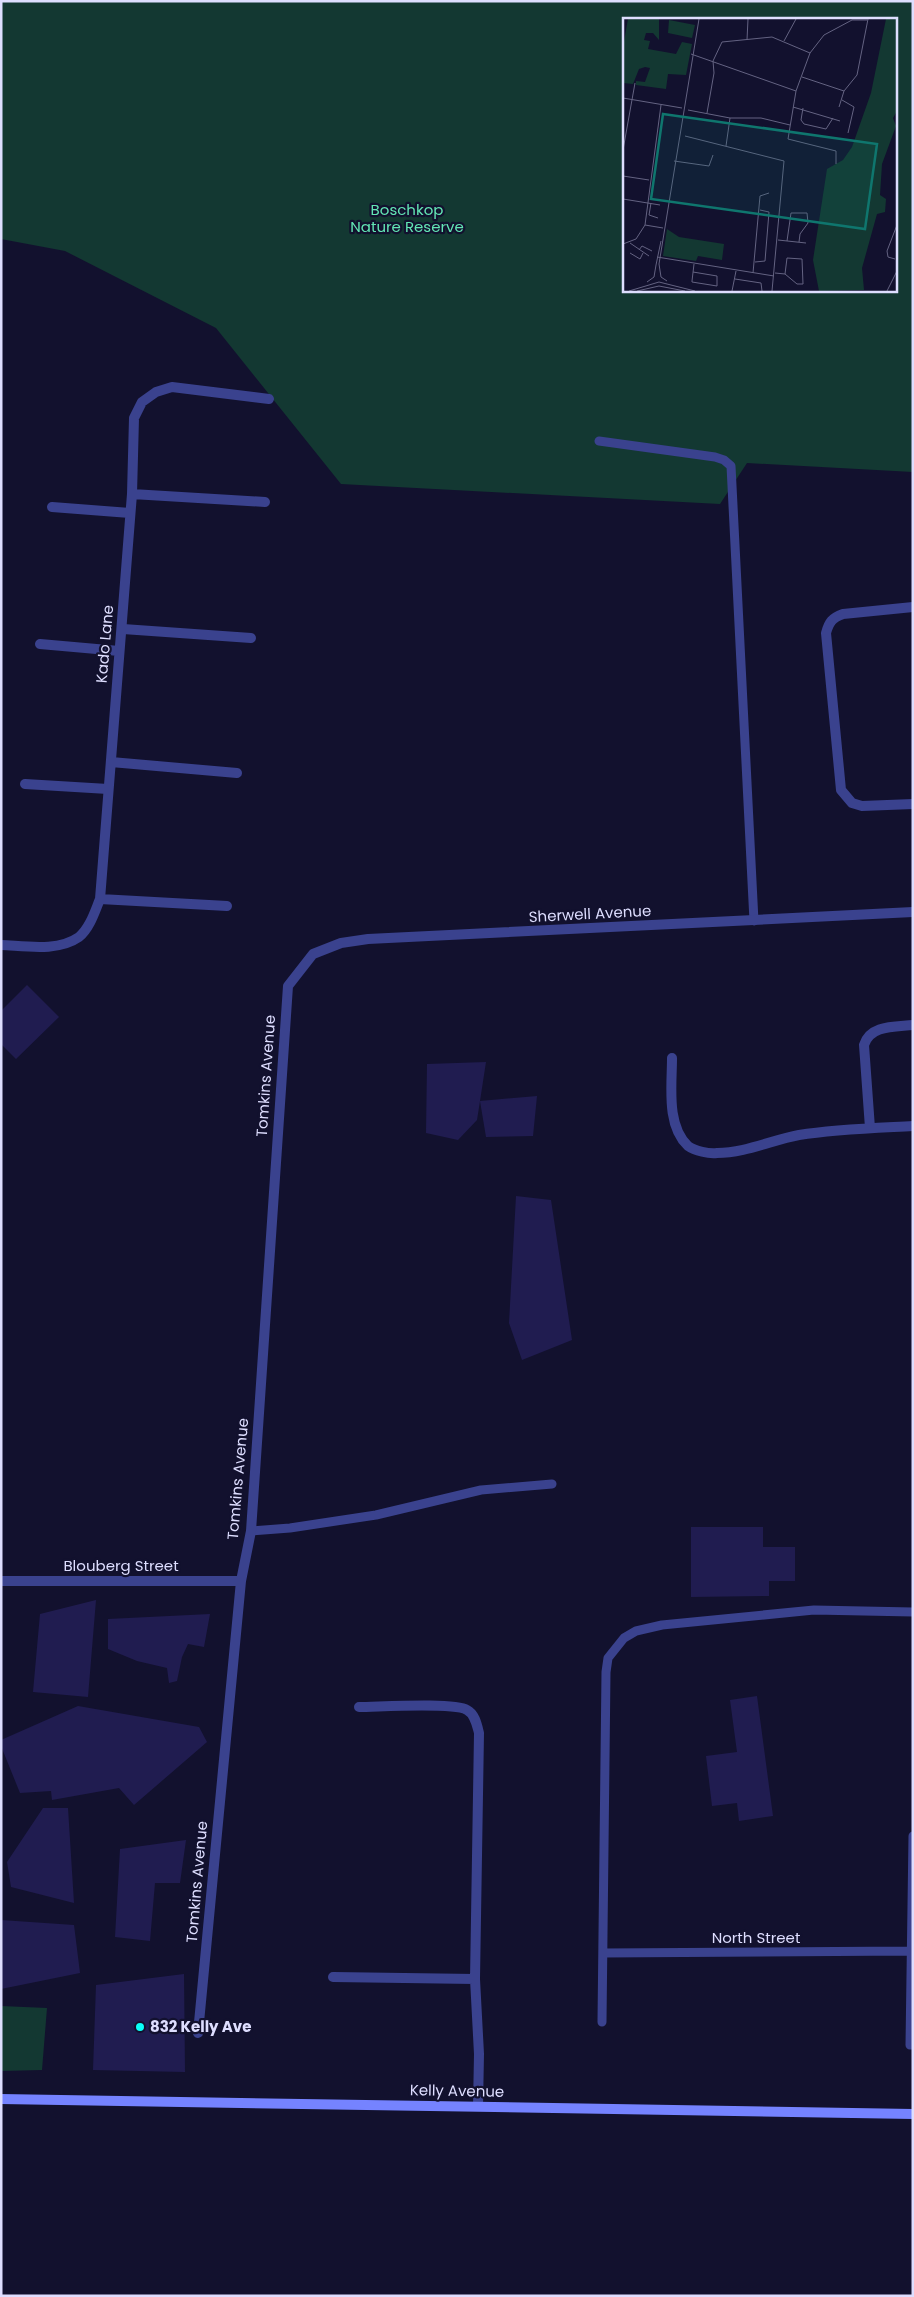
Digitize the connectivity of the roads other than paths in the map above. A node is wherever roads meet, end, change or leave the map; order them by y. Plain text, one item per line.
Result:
1 (269, 399) dead end
2 (599, 442) dead end
3 (132, 494) junction
4 (264, 502) dead end
5 (52, 507) dead end
6 (130, 513) junction
7 (913, 606) edge
8 (123, 629) junction
9 (251, 638) dead end
10 (40, 644) dead end
11 (119, 651) junction
12 (111, 762) junction
13 (237, 773) dead end
14 (25, 784) dead end
15 (108, 789) junction
16 (913, 804) edge
17 (100, 899) junction
18 (227, 906) dead end
19 (913, 912) edge
20 (754, 921) junction
21 (1, 945) edge
22 (288, 986) joint
23 (913, 1025) edge
24 (672, 1058) dead end
25 (913, 1126) edge
26 (870, 1128) junction
27 (552, 1484) dead end
28 (251, 1531) junction
29 (1, 1581) edge
30 (241, 1581) junction
31 (913, 1612) edge
32 (359, 1707) dead end
33 (913, 1836) edge
34 (909, 1951) junction
35 (603, 1953) junction
36 (334, 1977) dead end
37 (475, 1979) junction
38 (602, 2022) dead end
39 (198, 2033) dead end
40 (913, 2045) edge
41 (1, 2099) edge
42 (478, 2106) junction
43 (913, 2114) edge

1 - 3 street, Kado Lane
2 - 20 lane
3 - 4 street
3 - 6 street, Kado Lane
5 - 6 street
6 - 8 street, Kado Lane
7 - 16 street
8 - 9 street
8 - 11 street, Kado Lane
10 - 11 street
11 - 12 street, Kado Lane
12 - 13 street
12 - 15 street, Kado Lane
14 - 15 street
15 - 17 street, Kado Lane
17 - 18 street
17 - 21 street, Kado Lane
19 - 20 street, Sherwell Avenue
20 - 22 street, Sherwell Avenue
22 - 28 street, Tomkins Avenue
23 - 26 street
24 - 26 street
25 - 26 street
27 - 28 lane
28 - 30 street, Tomkins Avenue
29 - 30 street, Blouberg Street
30 - 39 street, Tomkins Avenue
31 - 35 lane
32 - 37 street
33 - 34 lane
34 - 35 lane, North Street
34 - 40 lane
35 - 38 lane
36 - 37 street
37 - 42 street
41 - 42 street, Kelly Avenue
42 - 43 street, Kelly Avenue

